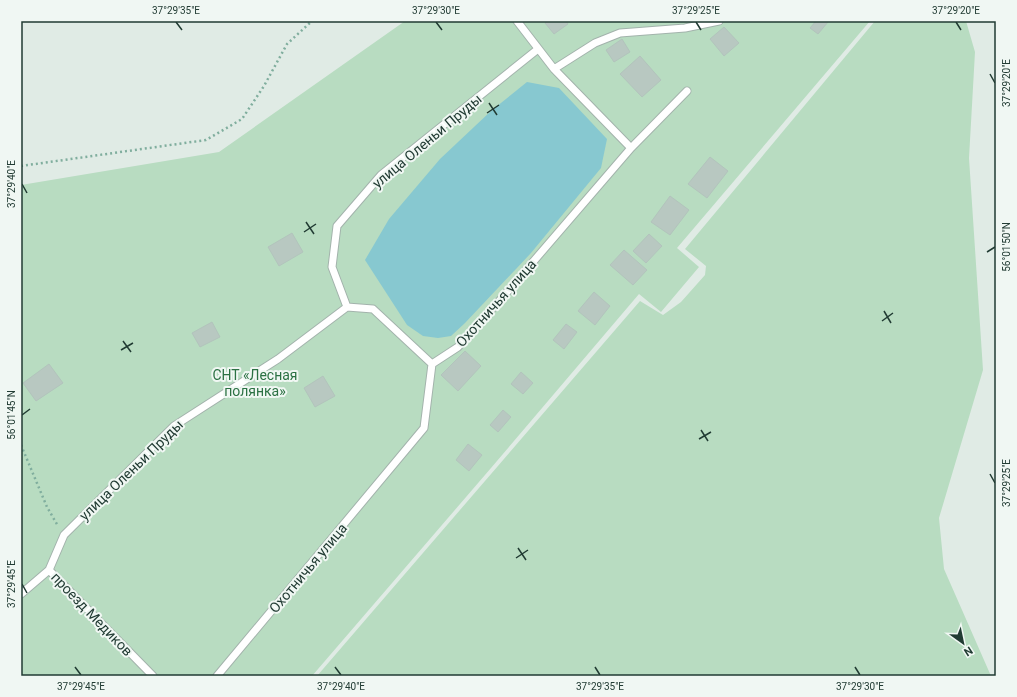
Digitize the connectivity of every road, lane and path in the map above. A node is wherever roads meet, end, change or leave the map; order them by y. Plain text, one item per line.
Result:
1 (312, 21) edge
2 (516, 21) edge
3 (719, 21) edge
4 (538, 49) junction
5 (554, 69) junction
6 (687, 91) dead end
7 (631, 148) junction
8 (21, 166) edge
9 (347, 307) junction
10 (432, 364) junction
11 (21, 445) edge
12 (64, 535) junction
13 (48, 570) junction
14 (21, 594) edge
15 (153, 676) edge
16 (217, 676) edge

1 - 8 path
2 - 4 lane
3 - 5 lane
4 - 5 lane
4 - 9 lane, улица Оленьи Пруды
5 - 7 lane
6 - 7 lane, Охотничья улица
7 - 10 lane, Охотничья улица
9 - 10 lane
9 - 12 lane, улица Оленьи Пруды
10 - 16 lane, Охотничья улица
11 - 12 path
12 - 13 lane, улица Оленьи Пруды
13 - 14 lane, улица Оленьи Пруды
13 - 15 lane, проезд Медиков

